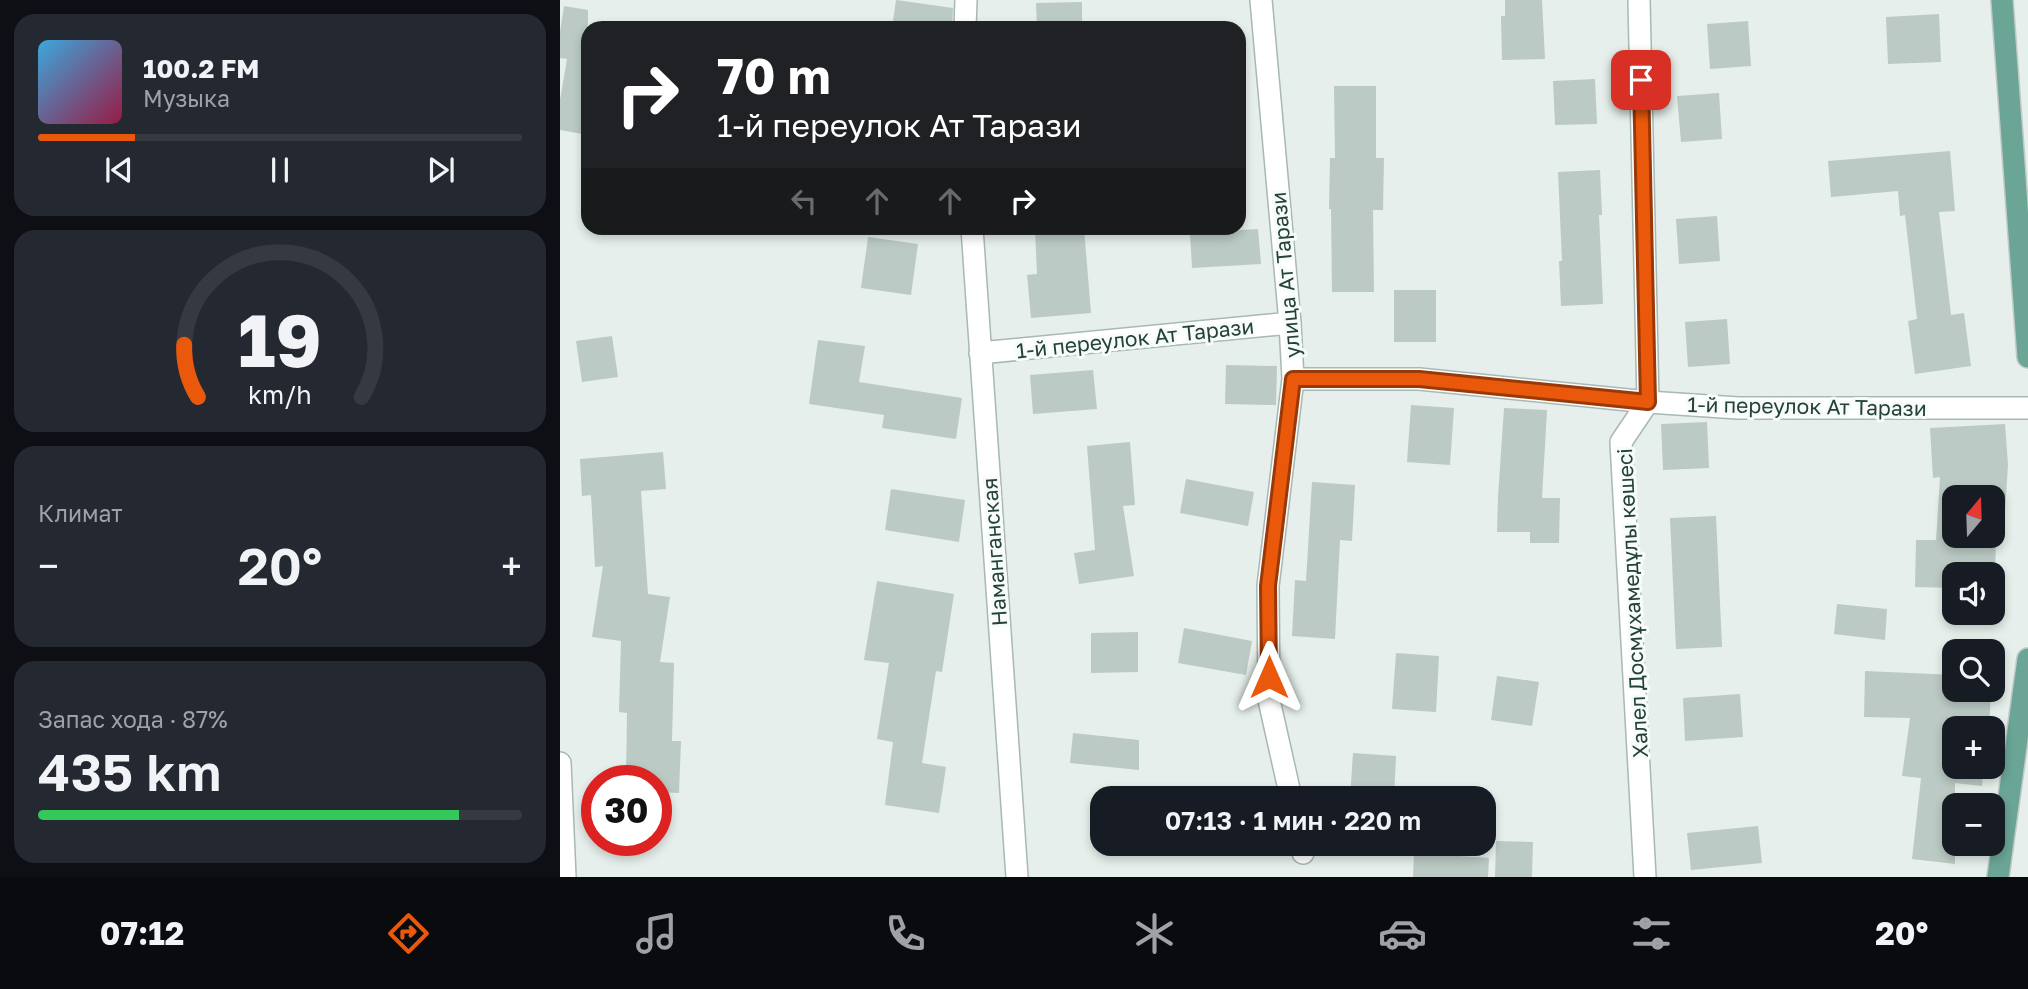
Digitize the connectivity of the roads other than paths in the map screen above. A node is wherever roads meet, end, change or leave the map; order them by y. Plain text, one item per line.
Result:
1 (966, 0) edge
2 (1261, 0) edge
3 (1639, 0) edge
4 (2003, 0) edge
5 (965, 21) edge
6 (972, 235) edge
7 (1290, 323) junction
8 (980, 353) junction
9 (2028, 357) edge
10 (1293, 379) junction
11 (1648, 402) junction
12 (2028, 408) edge
13 (2028, 659) edge
14 (560, 763) edge
15 (1288, 786) edge
16 (562, 823) edge
17 (565, 877) edge
18 (1017, 877) edge
19 (1646, 877) edge
20 (1998, 877) edge

1 - 5 street
2 - 7 street, улица Ат Тарази
3 - 11 street
4 - 9 main road
6 - 8 street, Наманганская
7 - 8 street, 1-й переулок Ат Тарази
7 - 10 street, улица Ат Тарази
8 - 18 street, Наманганская
10 - 11 street, 1-й переулок Ат Тарази
10 - 15 street, улица Ат Тарази
11 - 12 street, 1-й переулок Ат Тарази
11 - 19 street, Халел Досмұхамедұлы көшесі
13 - 20 main road
14 - 16 street
16 - 17 street

